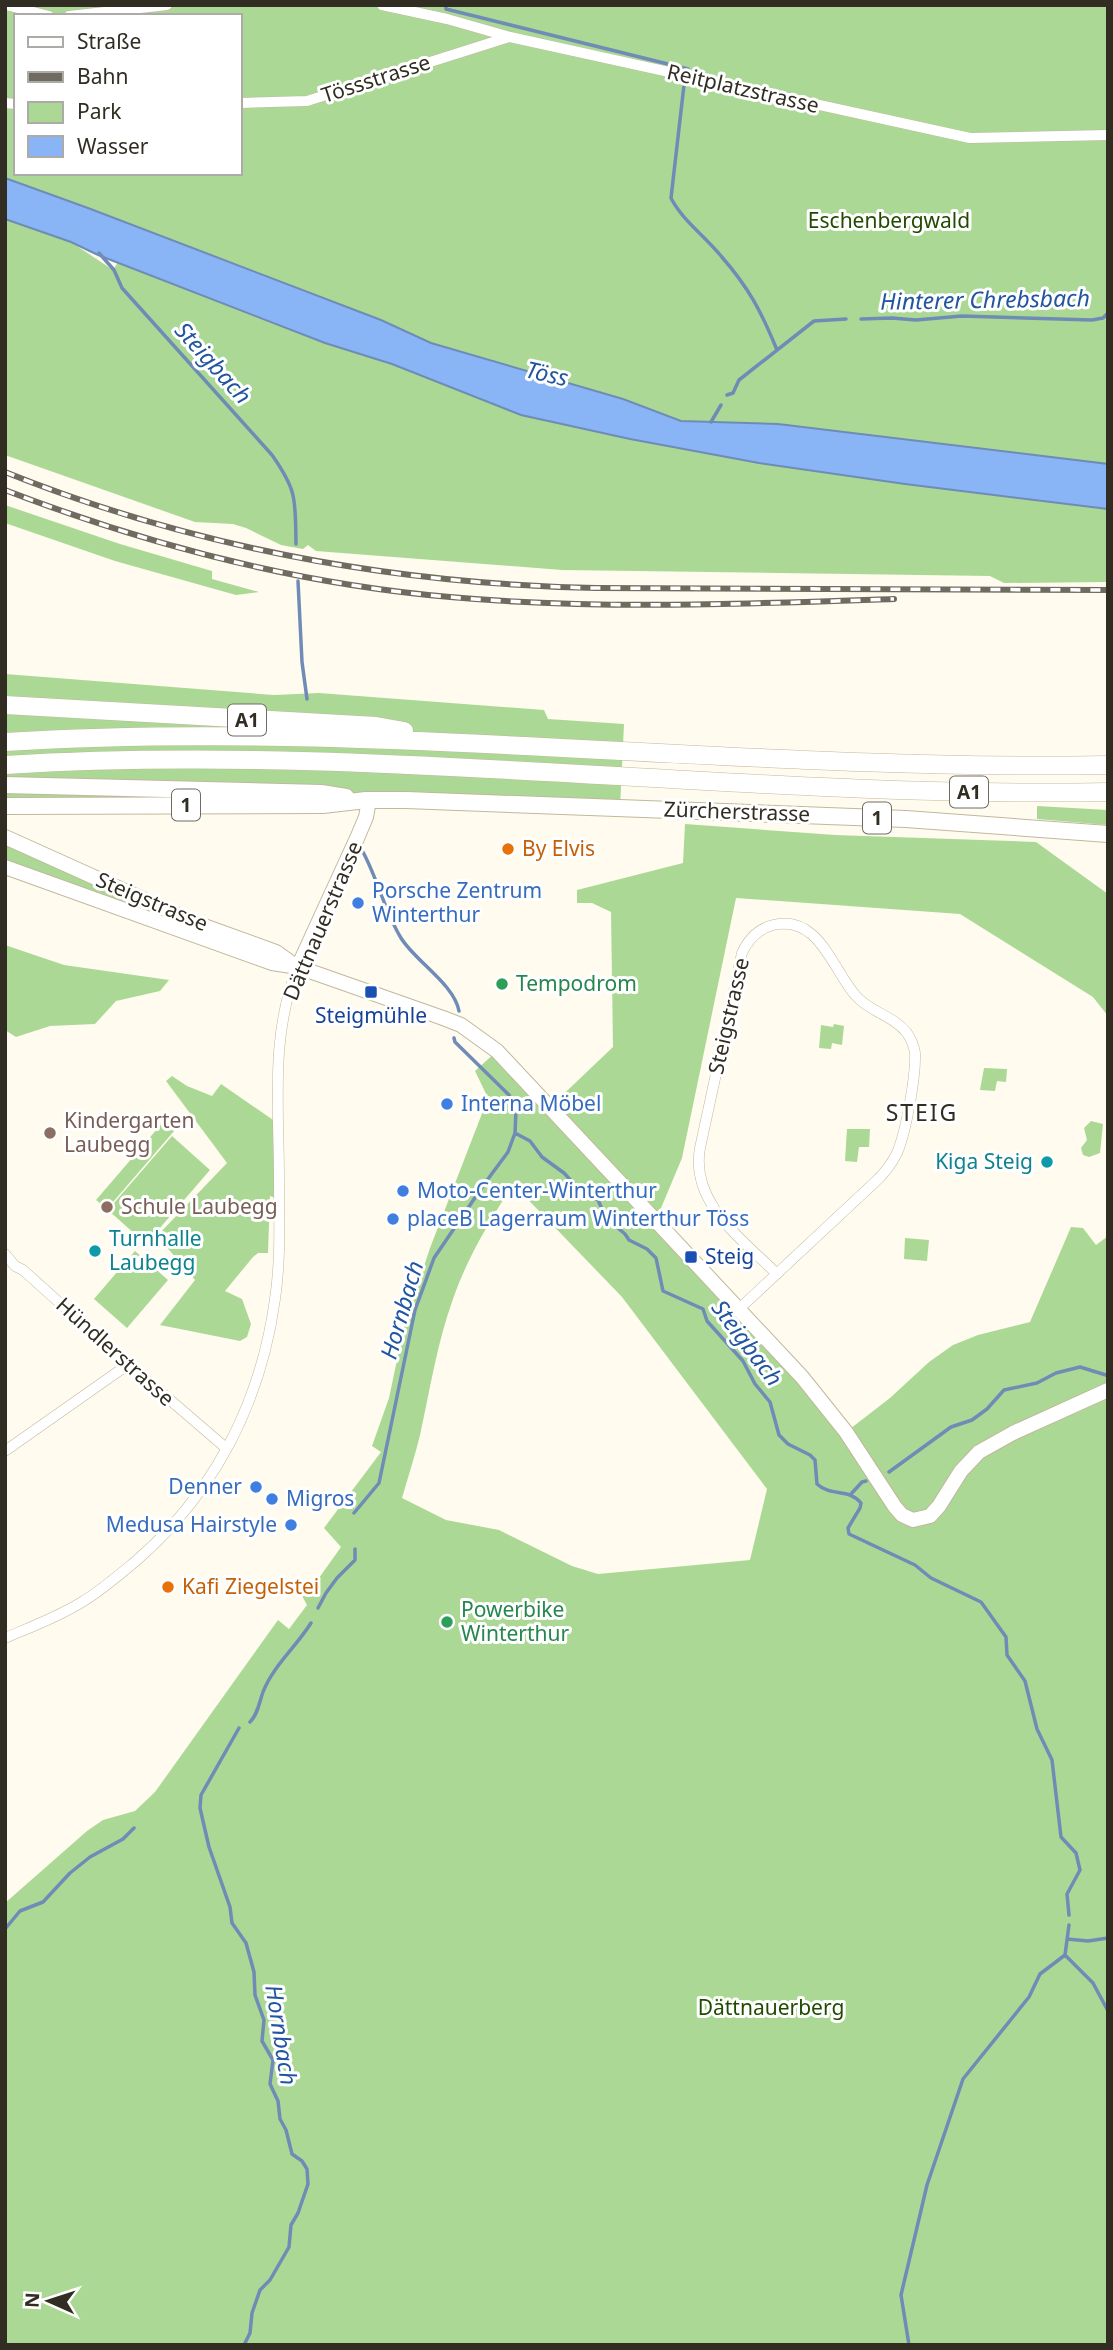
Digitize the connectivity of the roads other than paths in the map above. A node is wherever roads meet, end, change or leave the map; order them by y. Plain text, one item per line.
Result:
1 (6, 5) edge
2 (167, 5) edge
3 (382, 5) edge
4 (41, 14) edge
5 (87, 14) edge
6 (510, 37) junction
7 (242, 103) edge
8 (1108, 135) edge
9 (5, 705) edge
10 (5, 742) edge
11 (487, 743) junction
12 (5, 765) edge
13 (1108, 765) edge
14 (5, 785) edge
15 (1108, 792) edge
16 (367, 800) junction
17 (5, 806) edge
18 (1108, 834) edge
19 (5, 837) edge
20 (5, 867) edge
21 (298, 967) junction
22 (5, 1254) edge
23 (15, 1266) junction
24 (776, 1274) junction
25 (5, 1275) edge
26 (739, 1309) junction
27 (126, 1366) junction
28 (1108, 1390) edge
29 (226, 1448) junction
30 (5, 1451) edge
31 (5, 1638) edge

1 - 4 street
2 - 5 street
3 - 6 street, Reitplatzstrasse
6 - 7 street, Tössstrasse
6 - 8 street, Reitplatzstrasse
9 - 11 highway, A1
10 - 11 highway, A1
11 - 13 highway, A1
12 - 15 highway, A1
14 - 16 main road, Zürcherstrasse / 1
16 - 17 main road, Zürcherstrasse / 1
16 - 18 main road, Zürcherstrasse / 1
16 - 21 main road, Dättnauerstrasse
19 - 21 main road, Steigstrasse
20 - 21 main road, Steigstrasse
21 - 26 main road, Steigstrasse
21 - 29 street, Dättnauerstrasse
22 - 23 street, Hündlerstrasse
23 - 25 street
23 - 27 street, Hündlerstrasse
24 - 24 street, Steigstrasse
24 - 26 street, Steigstrasse
26 - 28 main road, Steigstrasse
27 - 29 street, Hündlerstrasse
27 - 30 street
29 - 31 street, Dättnauerstrasse

